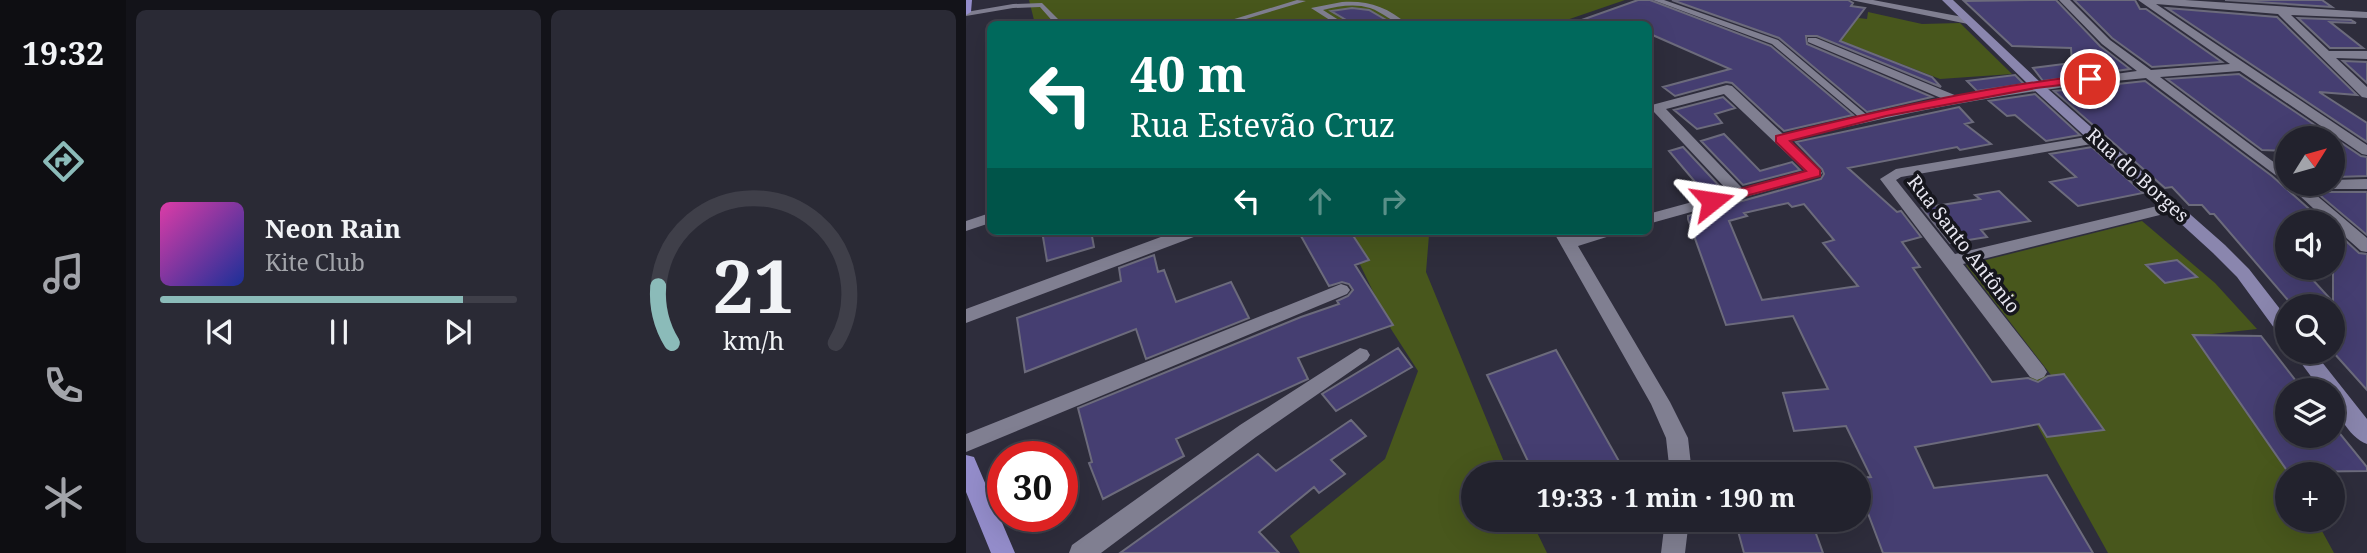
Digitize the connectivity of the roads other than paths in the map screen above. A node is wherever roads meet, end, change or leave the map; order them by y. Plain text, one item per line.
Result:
1 (967, 0) edge
2 (1657, 0) edge
3 (1856, 0) edge
4 (1947, 0) edge
5 (2064, 0) edge
6 (2144, 0) edge
7 (2269, 0) edge
8 (1301, 1) edge
9 (1317, 9) junction
10 (2281, 11) junction
11 (966, 13) edge
12 (2367, 15) edge
13 (1056, 21) edge
14 (1232, 21) edge
15 (1336, 21) edge
16 (1399, 21) edge
17 (1968, 21) junction
18 (1812, 40) dead end
19 (2326, 54) junction
20 (2367, 55) edge
21 (2244, 67) junction
22 (2145, 72) junction
23 (2036, 85) junction
24 (2367, 94) edge
25 (1954, 99) junction
26 (1653, 109) edge
27 (1863, 117) junction
28 (1781, 139) junction
29 (2098, 139) junction
30 (2367, 151) edge
31 (2275, 170) edge
32 (2345, 184) edge
33 (2367, 184) edge
34 (1739, 194) junction
35 (2307, 196) edge
36 (2174, 207) junction
37 (1652, 213) edge
38 (987, 219) edge
39 (966, 226) edge
40 (1182, 235) edge
41 (1564, 237) edge
42 (2367, 247) edge
43 (1951, 261) junction
44 (1342, 290) dead end
45 (966, 316) edge
46 (2275, 316) edge
47 (1360, 355) dead end
48 (2037, 373) dead end
49 (2345, 407) edge
50 (2367, 435) edge
51 (966, 443) edge
52 (1679, 462) edge
53 (966, 464) edge
54 (1675, 532) edge
55 (1003, 553) edge
56 (1081, 553) edge
57 (1672, 553) edge

1 - 11 main road
2 - 27 lane
3 - 17 street
4 - 17 street, Rua do Borges
5 - 22 street
6 - 10 street
6 - 21 street
7 - 10 street
8 - 9 lane
8 - 14 lane
9 - 15 lane
9 - 16 lane
10 - 12 street
10 - 19 street
11 - 13 lane
17 - 23 street, Rua do Borges
18 - 25 street
19 - 20 street
19 - 24 street
21 - 22 street
21 - 30 street
22 - 23 street
22 - 31 street
23 - 25 street
23 - 29 street, Rua do Borges
25 - 27 street
26 - 28 street
26 - 34 street
27 - 28 street
28 - 34 street
29 - 36 street, Rua do Borges
29 - 43 street, Rua Santo Antônio
32 - 33 street
34 - 37 street
35 - 42 street
36 - 43 street
36 - 46 street, Rua do Borges
38 - 39 street
40 - 45 street
41 - 52 street
43 - 48 street, Rua Santo Antônio
44 - 51 street
47 - 56 street
49 - 50 street
53 - 55 main road
54 - 57 street

